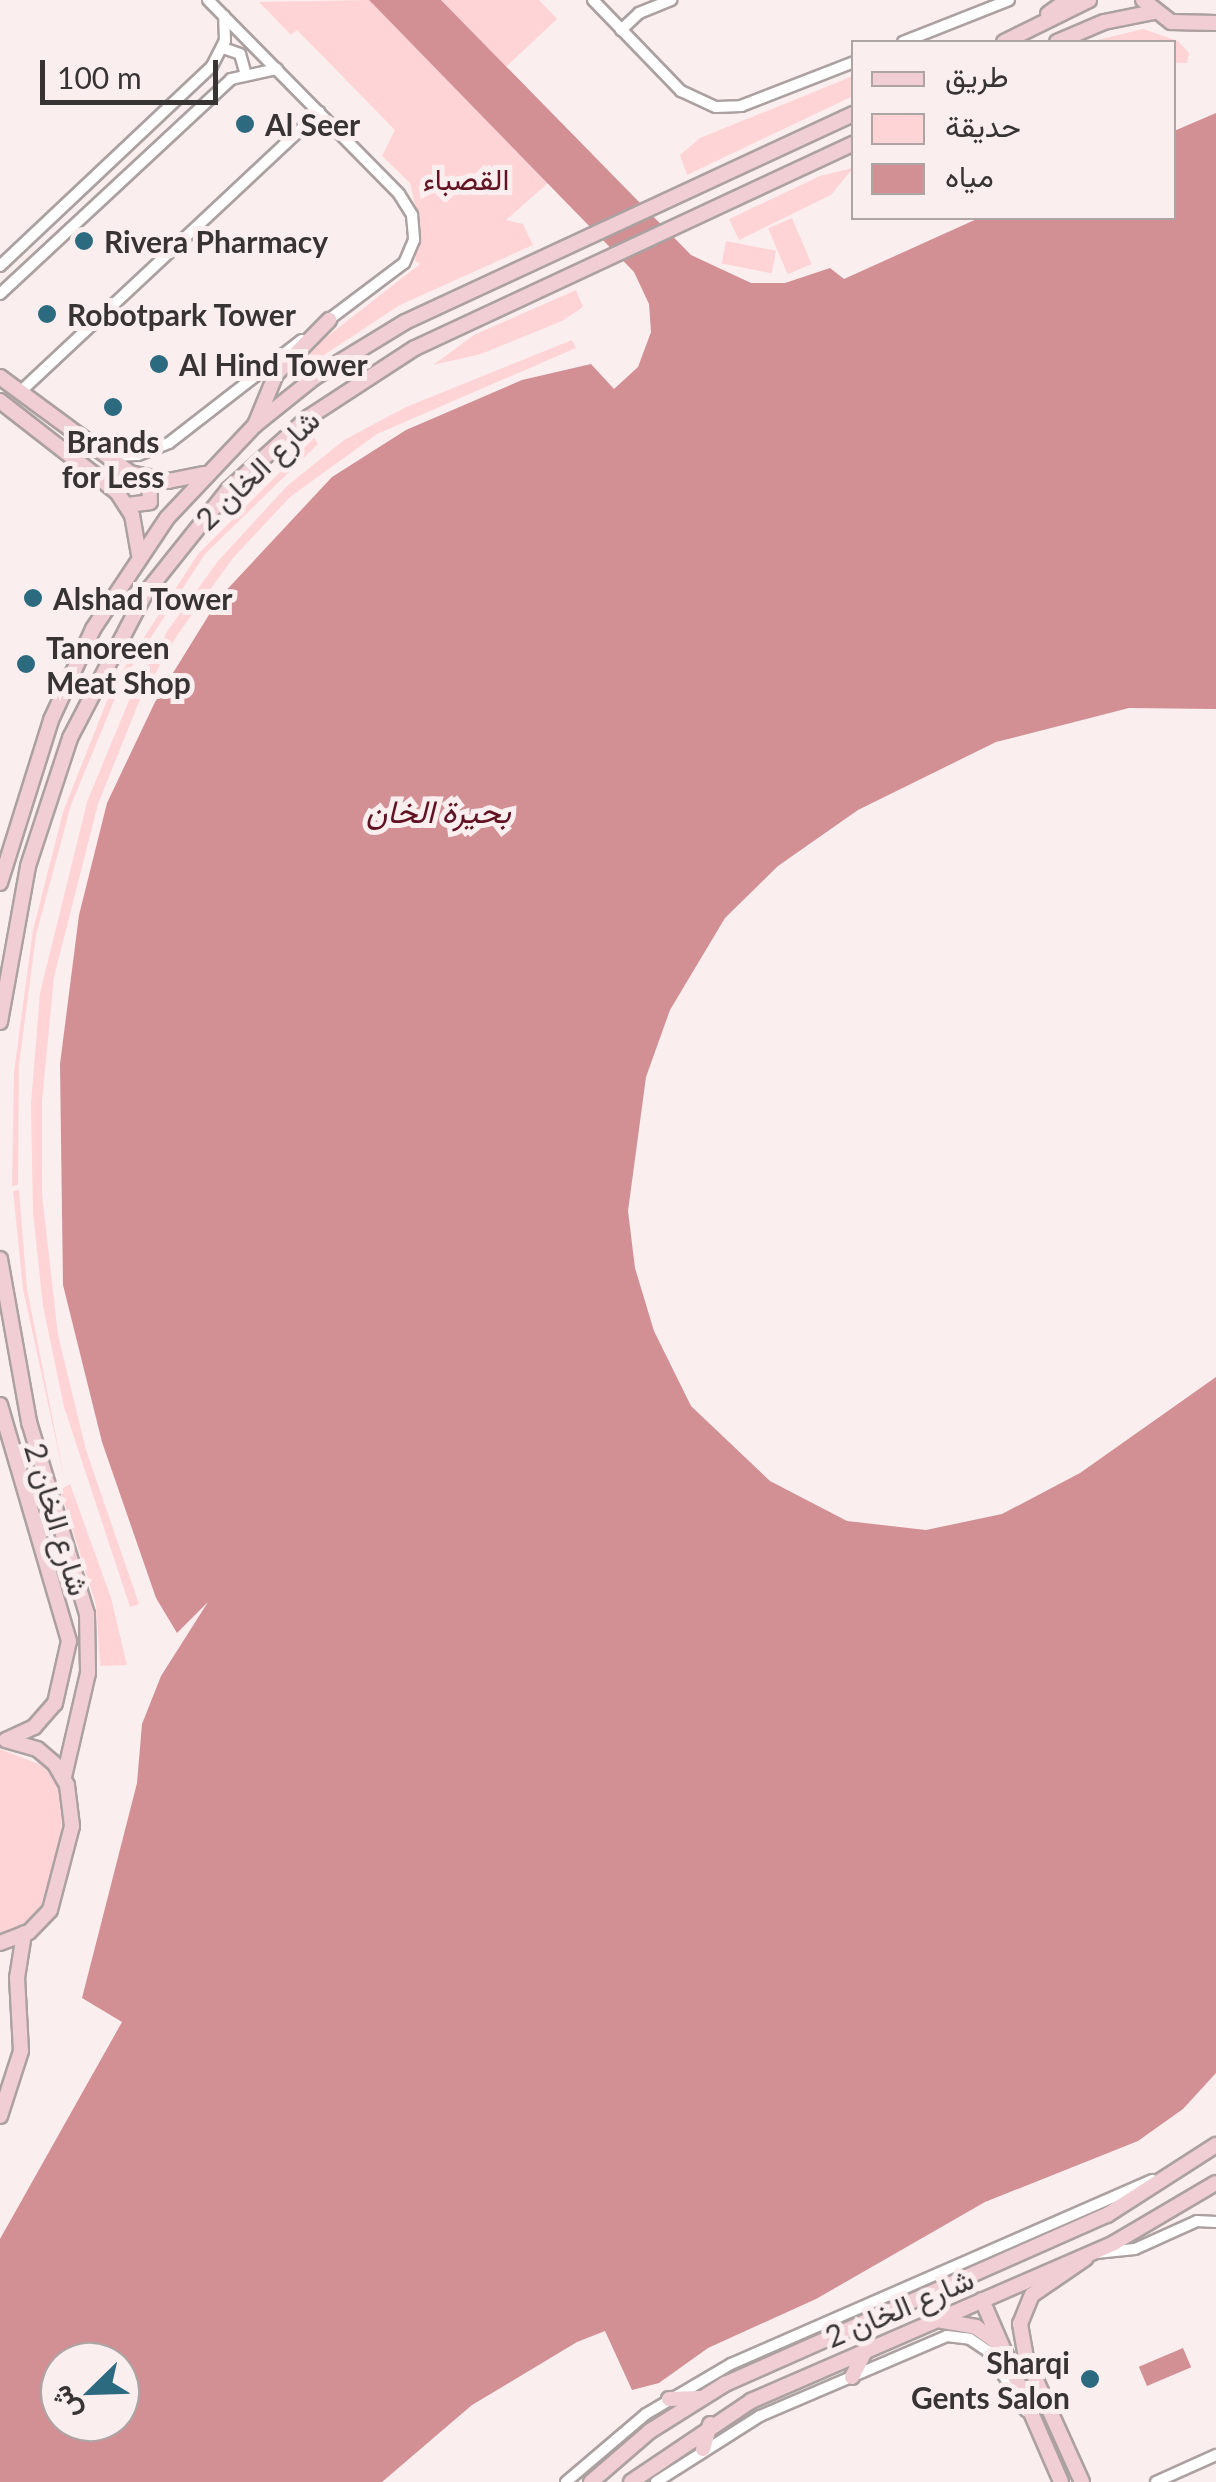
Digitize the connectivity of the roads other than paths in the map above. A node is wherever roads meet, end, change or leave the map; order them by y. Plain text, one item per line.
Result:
1 (208, 0) edge
2 (592, 0) edge
3 (671, 0) edge
4 (1009, 0) edge
5 (1068, 0) edge
6 (1089, 0) edge
7 (1148, 6) edge
8 (224, 15) junction
9 (1216, 22) edge
10 (621, 30) junction
11 (1012, 39) edge
12 (908, 40) edge
13 (1061, 40) edge
14 (223, 48) junction
15 (851, 63) edge
16 (278, 70) junction
17 (245, 72) junction
18 (319, 112) junction
19 (851, 115) edge
20 (851, 144) edge
21 (0, 266) edge
22 (0, 294) edge
23 (329, 320) junction
24 (0, 377) edge
25 (20, 392) junction
26 (0, 401) edge
27 (255, 425) junction
28 (105, 456) junction
29 (205, 474) junction
30 (149, 479) junction
31 (128, 505) junction
32 (139, 554) junction
33 (0, 883) edge
34 (0, 1022) edge
35 (0, 1259) edge
36 (0, 1405) edge
37 (3, 1740) edge
38 (64, 1777) junction
39 (24, 1934) junction
40 (0, 1943) edge
41 (0, 2116) edge
42 (1216, 2146) edge
43 (1180, 2173) junction
44 (1216, 2183) edge
45 (1216, 2222) edge
46 (1089, 2254) junction
47 (982, 2300) junction
48 (936, 2320) junction
49 (1002, 2348) junction
50 (866, 2350) junction
51 (852, 2377) junction
52 (700, 2398) junction
53 (669, 2399) junction
54 (1034, 2421) junction
55 (710, 2424) junction
56 (702, 2449) junction
57 (1216, 2456) edge
58 (1184, 2470) junction
59 (659, 2481) edge
60 (566, 2482) edge
61 (591, 2482) edge
62 (631, 2482) edge
63 (1060, 2482) edge
64 (1082, 2482) edge
65 (1156, 2482) edge
66 (1196, 2482) edge

1 - 8 street
2 - 10 street
3 - 10 street
4 - 12 street
5 - 11 main road
6 - 11 main road
7 - 9 main road
7 - 13 main road
8 - 14 street
8 - 16 street
10 - 15 street
14 - 17 street
14 - 21 street
16 - 17 street
16 - 18 street
17 - 22 street
18 - 23 street
18 - 25 street
19 - 27 main road, شارع الخان 2
20 - 34 main road, شارع الخان 2
23 - 27 main road
23 - 28 street
24 - 25 main road
25 - 28 main road
26 - 31 main road
27 - 29 main road, شارع الخان 2
28 - 30 main road
29 - 30 main road
29 - 32 main road, شارع الخان 2
30 - 31 main road
31 - 32 main road
32 - 33 main road, شارع الخان 2
35 - 38 main road, شارع الخان 2
36 - 37 main road, شارع الخان 2
37 - 38 main road
38 - 39 main road
39 - 40 main road
39 - 41 main road
42 - 43 main road, شارع الخان 2
43 - 52 main road, شارع الخان 2
43 - 53 street
44 - 46 main road, شارع الخان 2
45 - 46 street
46 - 47 main road, شارع الخان 2
46 - 64 main road
47 - 48 main road, شارع الخان 2
47 - 49 main road
48 - 49 main road
48 - 50 main road, شارع الخان 2
49 - 54 main road
50 - 51 main road
50 - 55 main road, شارع الخان 2
51 - 54 street
51 - 56 street
52 - 53 main road
52 - 61 main road, شارع الخان 2
53 - 60 street
54 - 63 main road
55 - 56 main road
55 - 62 main road, شارع الخان 2
56 - 59 street
57 - 58 street
58 - 65 street
58 - 66 street

